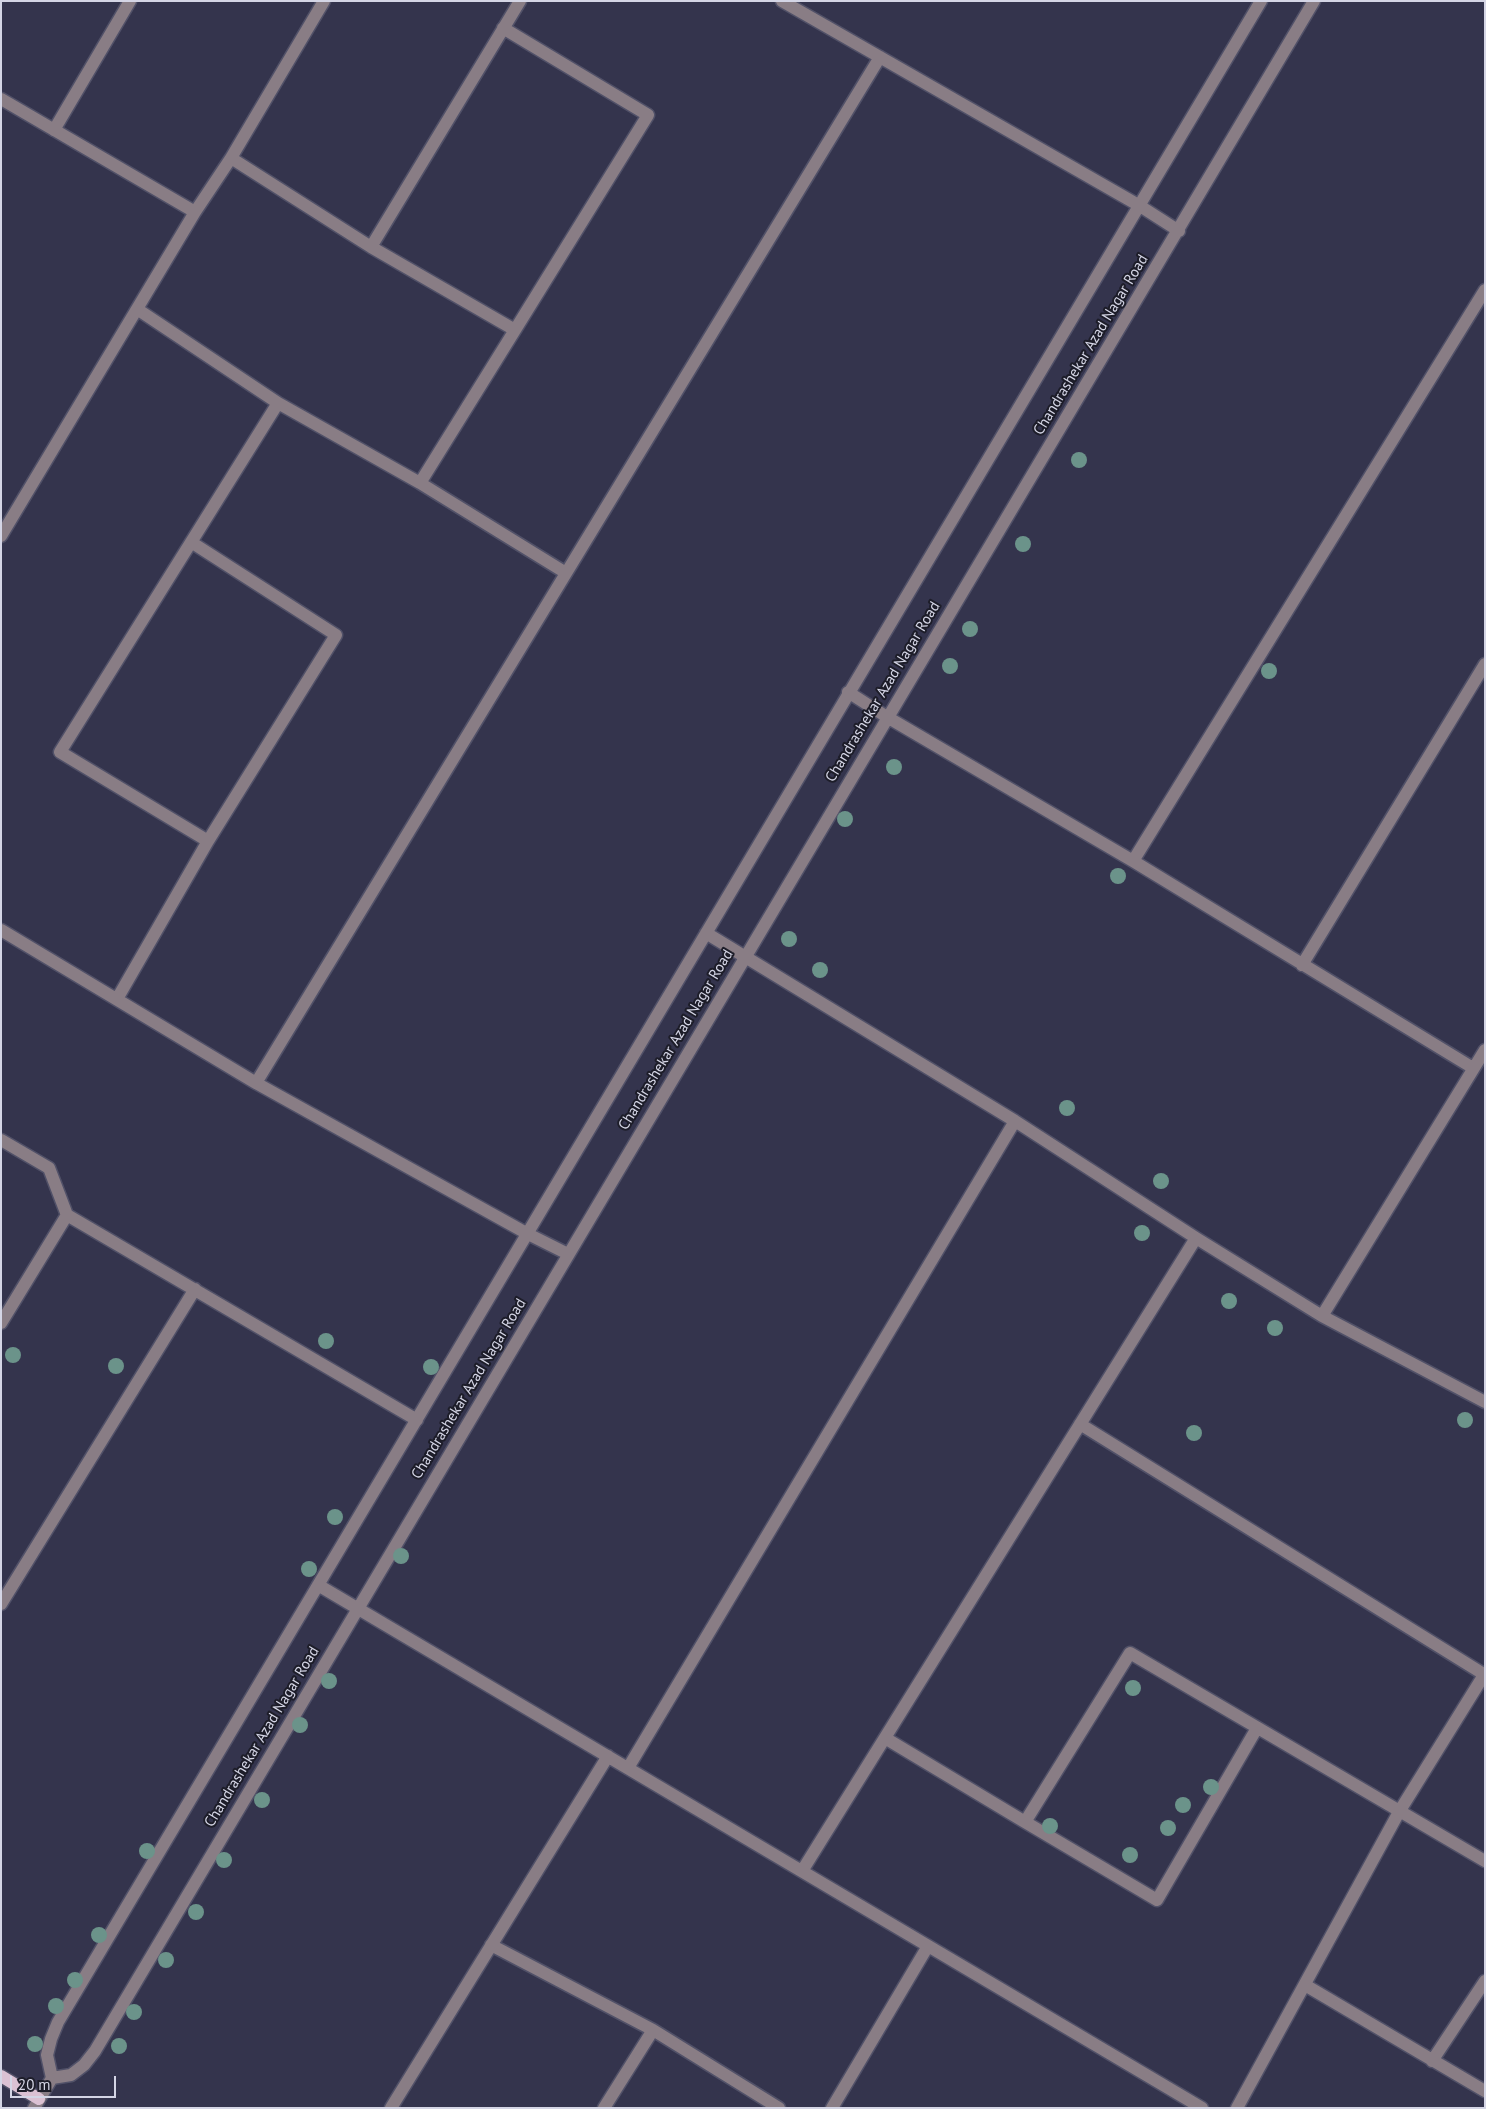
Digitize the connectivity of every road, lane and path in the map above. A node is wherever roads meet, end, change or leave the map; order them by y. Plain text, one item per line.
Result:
1 (130, 1) edge
2 (324, 1) edge
3 (520, 1) edge
4 (782, 1) edge
5 (1261, 1) edge
6 (1314, 1) edge
7 (503, 28) junction
8 (880, 57) junction
9 (1, 99) edge
10 (54, 130) junction
11 (231, 158) junction
12 (1140, 206) junction
13 (195, 212) junction
14 (1179, 231) junction
15 (371, 247) junction
16 (1485, 290) edge
17 (137, 309) junction
18 (514, 330) junction
19 (278, 403) junction
20 (420, 483) junction
21 (1, 536) edge
22 (191, 542) junction
23 (566, 573) junction
24 (1485, 664) edge
25 (848, 692) junction
26 (887, 717) junction
27 (208, 841) junction
28 (1133, 860) junction
29 (1, 930) edge
30 (706, 933) junction
31 (744, 957) junction
32 (1302, 965) junction
33 (116, 999) junction
34 (1485, 1050) edge
35 (1473, 1068) junction
36 (256, 1083) junction
37 (1015, 1122) junction
38 (1, 1140) edge
39 (67, 1215) junction
40 (528, 1234) junction
41 (1196, 1238) junction
42 (568, 1254) junction
43 (195, 1289) junction
44 (1322, 1316) junction
45 (1, 1323) edge
46 (1485, 1402) edge
47 (417, 1420) junction
48 (1080, 1424) junction
49 (318, 1585) junction
50 (1, 1604) edge
51 (357, 1608) junction
52 (1484, 1675) edge
53 (1258, 1728) junction
54 (885, 1738) junction
55 (608, 1756) junction
56 (628, 1768) junction
57 (1399, 1812) junction
58 (1025, 1822) junction
59 (1485, 1861) edge
60 (802, 1871) junction
61 (491, 1945) junction
62 (928, 1946) junction
63 (1485, 1981) edge
64 (1304, 1985) junction
65 (653, 2030) junction
66 (1432, 2061) junction
67 (1, 2076) edge
68 (52, 2078) junction
69 (1485, 2091) edge
70 (37, 2103) edge
71 (391, 2108) edge
72 (604, 2108) edge
73 (779, 2108) edge
74 (832, 2108) edge
75 (1202, 2108) edge
76 (1237, 2108) edge

1 - 10 street
2 - 11 street
3 - 7 street
4 - 8 street
5 - 12 street, Chandrashekar Azad Nagar Road
6 - 14 street, Chandrashekar Azad Nagar Road
7 - 15 street
7 - 18 street
8 - 12 street
8 - 23 street
9 - 10 street
10 - 13 street
11 - 13 street
11 - 15 street
12 - 14 street
12 - 25 street, Chandrashekar Azad Nagar Road
13 - 17 street
14 - 26 street, Chandrashekar Azad Nagar Road
15 - 18 street
16 - 28 street
17 - 19 street
17 - 21 street
18 - 20 street
19 - 20 street
19 - 22 street
20 - 23 street
22 - 27 street
22 - 27 street
23 - 36 street
24 - 32 street
25 - 26 street
25 - 30 street, Chandrashekar Azad Nagar Road
26 - 28 street
26 - 31 street, Chandrashekar Azad Nagar Road
27 - 33 street
28 - 32 street
29 - 33 street
30 - 31 street
30 - 40 street, Chandrashekar Azad Nagar Road
31 - 37 street
31 - 42 street, Chandrashekar Azad Nagar Road
32 - 35 street
33 - 36 street
34 - 35 street
35 - 44 street
36 - 40 street
37 - 41 street
37 - 56 street
38 - 39 street
39 - 43 street
39 - 45 street
40 - 42 street
40 - 47 street, Chandrashekar Azad Nagar Road
41 - 44 street
41 - 48 street
42 - 51 street, Chandrashekar Azad Nagar Road
43 - 47 street
43 - 50 street
44 - 46 street
47 - 49 street, Chandrashekar Azad Nagar Road
48 - 52 street
48 - 54 street
49 - 51 street
49 - 68 street, Chandrashekar Azad Nagar Road
51 - 55 street
51 - 68 street, Chandrashekar Azad Nagar Road
52 - 57 street
53 - 57 street
53 - 58 street
53 - 58 street
54 - 58 street
54 - 60 street
55 - 56 street
55 - 61 street
56 - 60 street
57 - 59 street
57 - 64 street
60 - 62 street
61 - 65 street
61 - 71 street
62 - 74 street
62 - 75 street
63 - 66 street
64 - 66 street
64 - 76 street
65 - 72 street
65 - 73 street
66 - 69 street
67 - 70 main road
68 - 70 street

